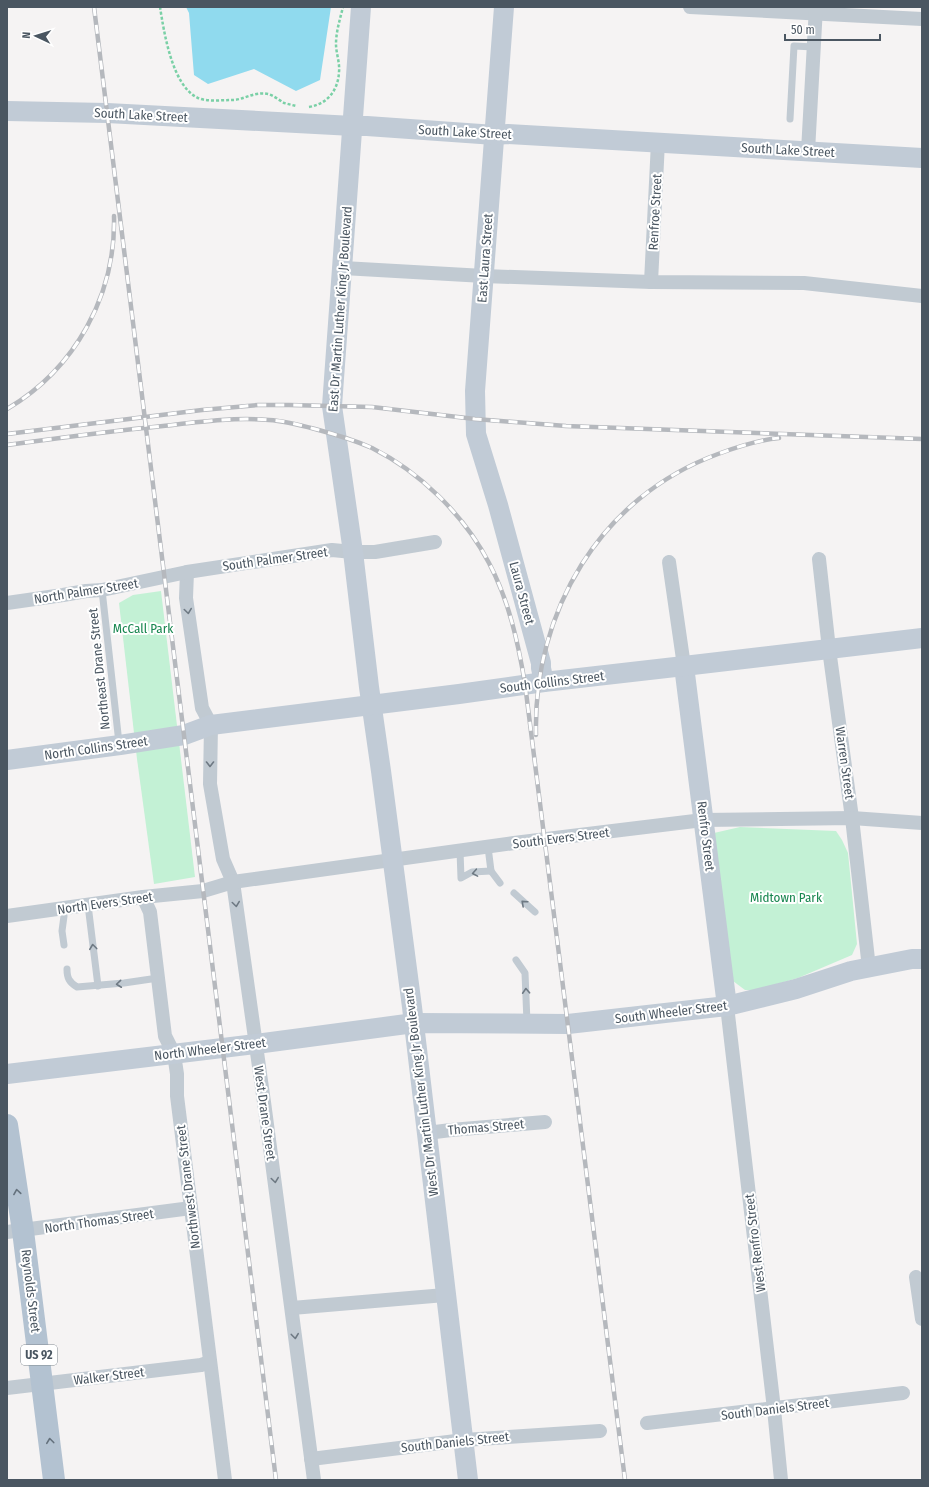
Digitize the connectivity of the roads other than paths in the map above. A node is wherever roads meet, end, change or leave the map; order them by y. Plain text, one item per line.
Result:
1 (361, 7) edge
2 (504, 7) edge
3 (690, 7) edge
4 (816, 10) edge
5 (922, 19) edge
6 (814, 47) junction
7 (7, 111) edge
8 (790, 119) dead end
9 (353, 126) junction
10 (495, 135) junction
11 (658, 142) junction
12 (808, 151) junction
13 (922, 158) edge
14 (343, 268) junction
15 (484, 276) junction
16 (651, 282) junction
17 (922, 296) edge
18 (498, 505) joint
19 (435, 542) dead end
20 (353, 552) junction
21 (819, 559) dead end
22 (669, 562) dead end
23 (187, 572) junction
24 (164, 577) joint
25 (102, 590) junction
26 (7, 603) edge
27 (922, 638) edge
28 (829, 649) junction
29 (684, 666) junction
30 (544, 682) junction
31 (371, 705) junction
32 (211, 725) junction
33 (184, 735) joint
34 (120, 745) junction
35 (7, 760) edge
36 (852, 818) junction
37 (704, 820) junction
38 (922, 823) edge
39 (488, 847) junction
40 (460, 851) junction
41 (392, 860) junction
42 (490, 871) junction
43 (233, 882) junction
44 (500, 883) dead end
45 (203, 891) joint
46 (514, 893) dead end
47 (143, 897) junction
48 (88, 905) junction
49 (62, 908) junction
50 (535, 912) dead end
51 (7, 916) edge
52 (64, 945) dead end
53 (922, 959) edge
54 (516, 960) dead end
55 (869, 968) junction
56 (66, 969) dead end
57 (158, 978) junction
58 (98, 986) junction
59 (727, 1006) junction
60 (414, 1023) junction
61 (527, 1024) junction
62 (256, 1044) junction
63 (174, 1054) junction
64 (7, 1074) edge
65 (545, 1122) dead end
66 (7, 1125) edge
67 (427, 1133) junction
68 (191, 1208) junction
69 (15, 1232) edge
70 (916, 1277) dead end
71 (445, 1295) junction
72 (292, 1308) junction
73 (922, 1319) edge
74 (210, 1362) junction
75 (43, 1384) junction
76 (7, 1388) edge
77 (903, 1393) dead end
78 (774, 1409) junction
79 (647, 1423) dead end
80 (600, 1431) dead end
81 (464, 1440) junction
82 (311, 1459) junction
83 (54, 1480) edge
84 (225, 1480) edge
85 (314, 1480) edge
86 (468, 1480) edge
87 (781, 1480) edge

1 - 9 street, East Dr Martin Luther King Jr Boulevard
2 - 10 street, East Laura Street
3 - 4 street
4 - 5 street
4 - 6 street
6 - 8 lane
6 - 12 street
7 - 9 street, South Lake Street
9 - 10 street, South Lake Street
9 - 14 street, East Dr Martin Luther King Jr Boulevard
10 - 11 street, South Lake Street
10 - 15 street, East Laura Street
11 - 12 street, South Lake Street
11 - 16 street, Renfroe Street
12 - 13 street, South Lake Street
14 - 15 street
14 - 20 street, East Dr Martin Luther King Jr Boulevard
15 - 16 street
15 - 18 street, East Laura Street
16 - 17 street
18 - 30 street, Laura Street
19 - 20 street, South Palmer Street
20 - 23 street, South Palmer Street
20 - 31 street, East Dr Martin Luther King Jr Boulevard
21 - 28 street, Warren Street
22 - 29 street
23 - 24 street, South Palmer Street
23 -> 32 street
24 - 25 street, North Palmer Street
25 - 26 street, North Palmer Street
25 - 34 lane, Northeast Drane Street
27 - 28 street, South Collins Street
28 - 29 street, South Collins Street
28 - 36 street, Warren Street
29 - 30 street, South Collins Street
29 - 37 street, Renfro Street
30 - 31 street, South Collins Street
31 - 32 street, South Collins Street
31 - 41 street, West Dr Martin Luther King Jr Boulevard
32 - 33 street, South Collins Street
32 -> 43 street, West Drane Street
33 - 34 street, North Collins Street
34 - 35 street, North Collins Street
36 - 37 street, South Evers Street
36 - 38 street, South Evers Street
36 - 55 street, Warren Street
37 - 39 street, South Evers Street
37 - 59 street, Renfro Street
39 - 40 street, South Evers Street
39 - 42 lane
40 - 41 street, South Evers Street
42 -> 40 lane
41 - 43 street, South Evers Street
41 - 60 street, West Dr Martin Luther King Jr Boulevard
42 - 44 lane
43 - 45 street, South Evers Street
43 -> 62 street, West Drane Street
45 - 47 street, North Evers Street
50 -> 46 lane
47 - 48 street, North Evers Street
47 - 57 street, Northwest Drane Street
48 - 49 street, North Evers Street
58 -> 48 lane
49 - 51 street, North Evers Street
49 - 52 lane
53 - 55 street, South Wheeler Street
61 -> 54 lane
55 - 59 street, South Wheeler Street
56 - 58 lane
57 -> 58 lane
57 - 63 street, Northwest Drane Street
59 - 61 street, South Wheeler Street
59 - 78 street, West Renfro Street
60 - 61 street, South Wheeler Street
60 - 62 street, North Wheeler Street
60 - 67 street, West Dr Martin Luther King Jr Boulevard
62 - 63 street, North Wheeler Street
62 -> 72 street, West Drane Street
63 - 64 street, North Wheeler Street
63 - 68 street, Northwest Drane Street
65 - 67 street, Thomas Street
69 -> 66 main road, Reynolds Street / US 92
67 - 71 street, West Dr Martin Luther King Jr Boulevard
68 - 69 street, North Thomas Street
68 - 74 street, Northwest Drane Street
69 - 75 main road, Reynolds Street / US 92
70 - 73 street
71 - 72 street
71 - 81 street, West Dr Martin Luther King Jr Boulevard
72 -> 82 street, West Drane Street
74 - 75 street, Walker Street
74 - 84 street, Northwest Drane Street
75 - 76 street, Walker Street
83 -> 75 main road, Reynolds Street / US 92
77 - 78 street, South Daniels Street
78 - 79 street, South Daniels Street
78 - 87 street, West Renfro Street
80 - 81 street, South Daniels Street
81 - 82 street, South Daniels Street
81 - 86 street, West Dr Martin Luther King Jr Boulevard
82 - 85 street, West Drane Street

